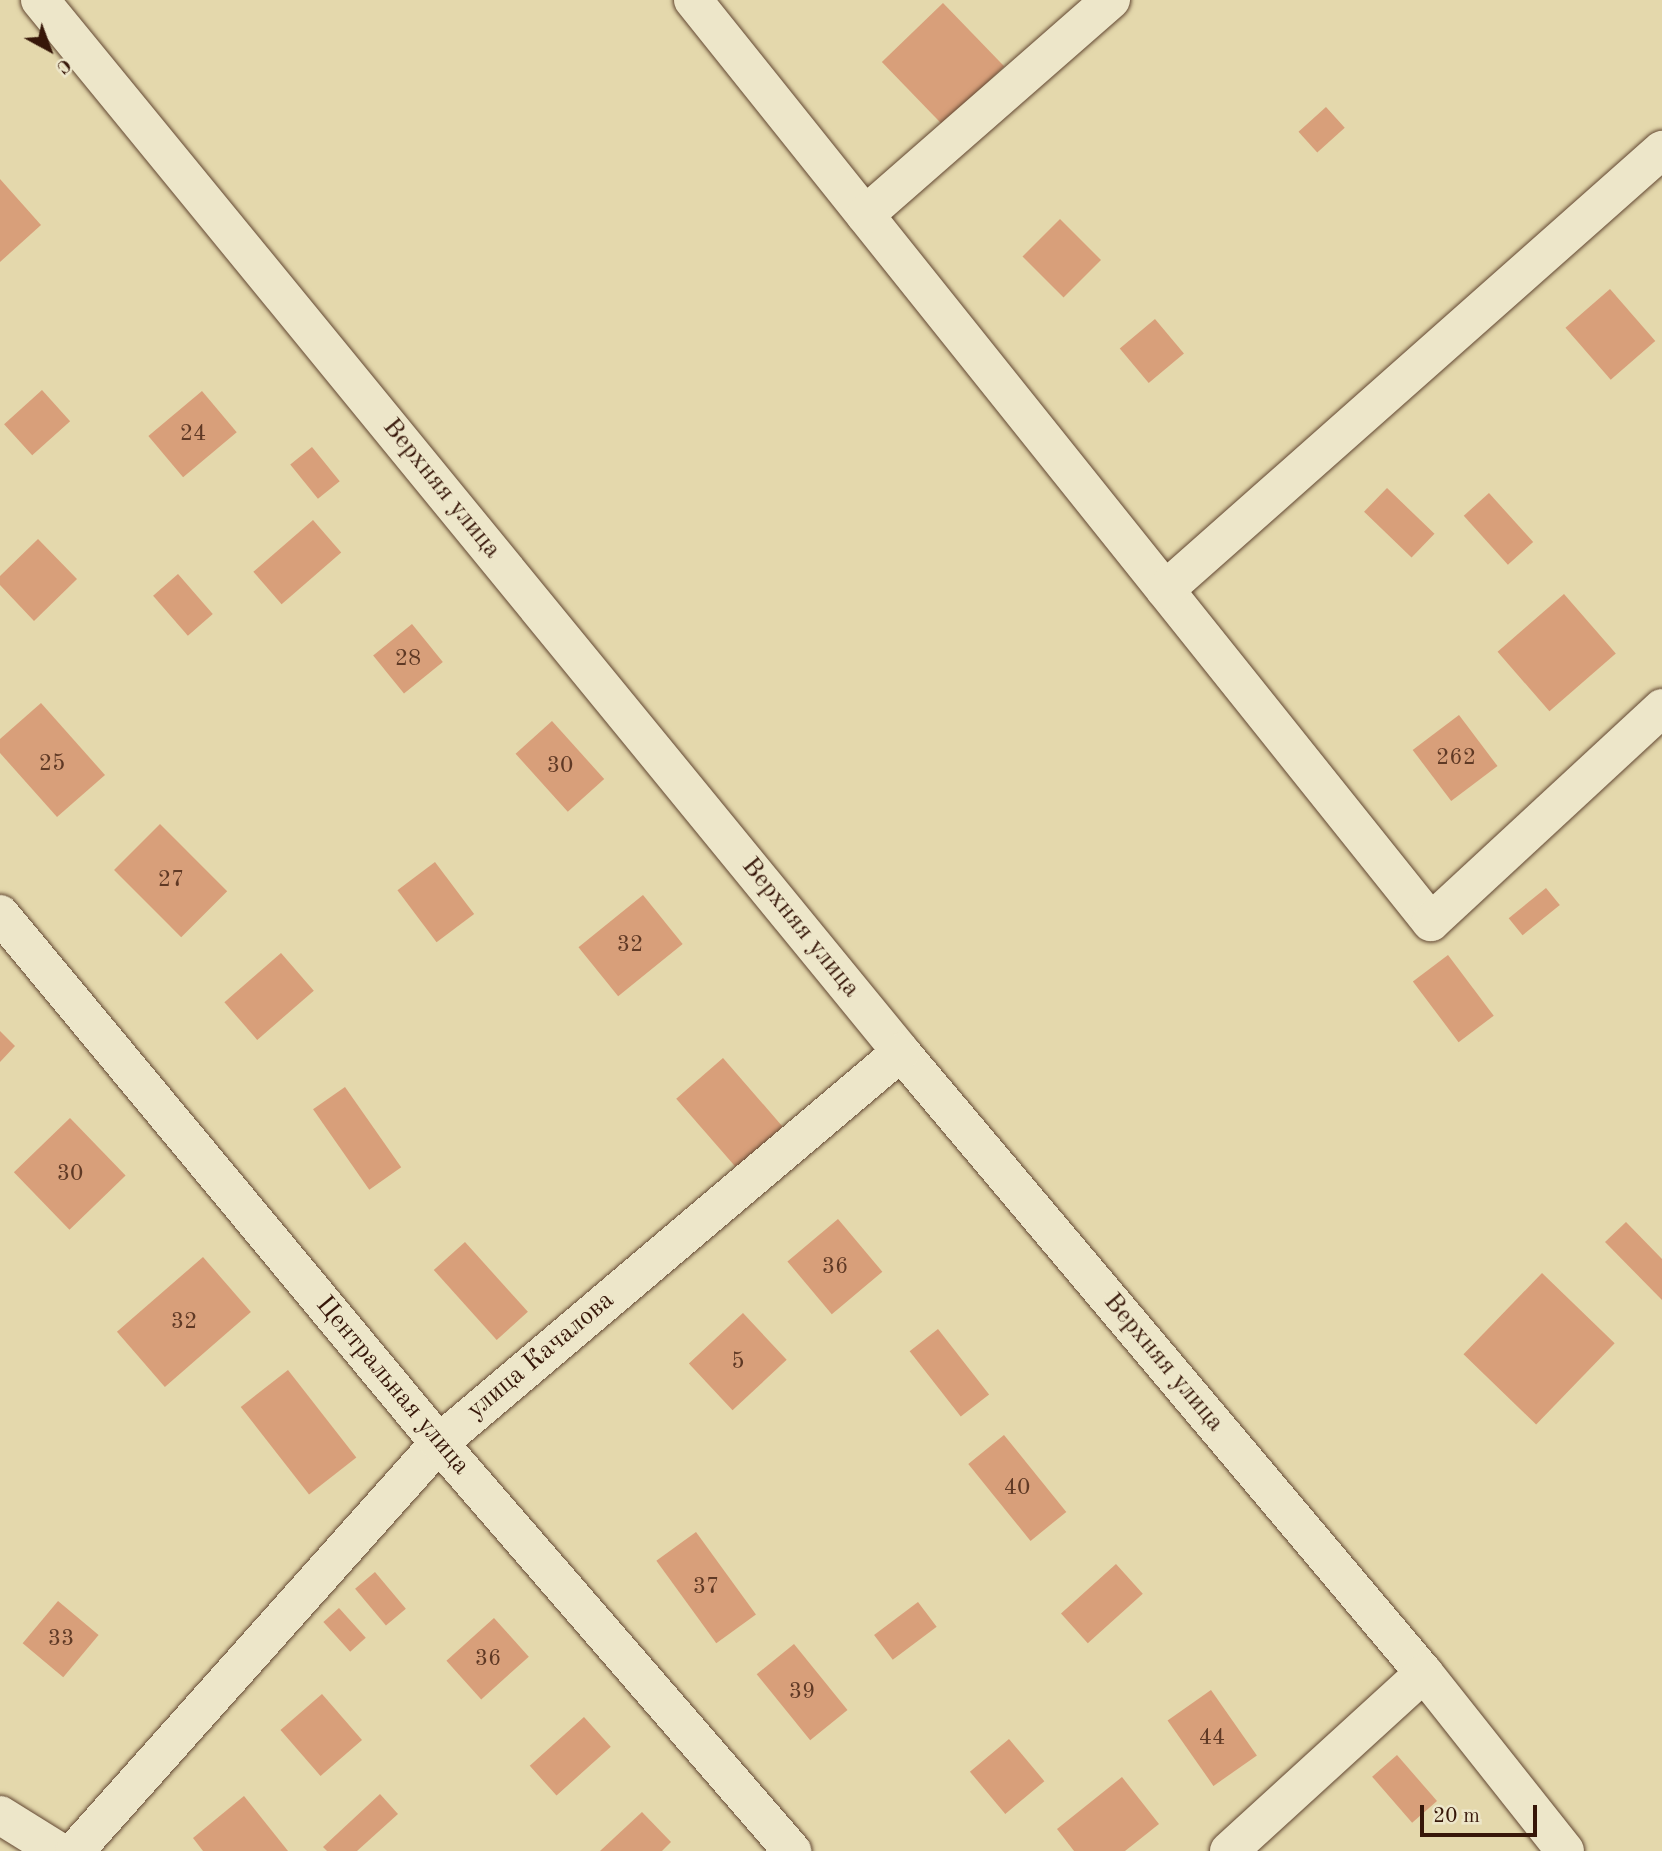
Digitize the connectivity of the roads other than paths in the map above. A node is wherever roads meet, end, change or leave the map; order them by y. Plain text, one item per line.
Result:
1 (40, 0) edge
2 (693, 0) edge
3 (1111, 0) edge
4 (1662, 150) edge
5 (865, 215) junction
6 (1165, 590) junction
7 (1662, 708) edge
8 (0, 914) edge
9 (901, 1052) junction
10 (439, 1443) junction
11 (1424, 1673) junction
12 (0, 1815) edge
13 (58, 1851) edge
14 (75, 1851) edge
15 (792, 1851) edge
16 (1229, 1851) edge
17 (1566, 1851) edge

1 - 9 street, Верхняя улица
2 - 5 street
3 - 5 street
4 - 6 street
5 - 6 street
6 - 7 street
8 - 10 street, Центральная улица
9 - 10 street, улица Качалова
9 - 11 street, Верхняя улица
10 - 14 street, улица Качалова
10 - 15 street, Центральная улица
11 - 16 street
11 - 17 street, Верхняя улица
12 - 13 street

